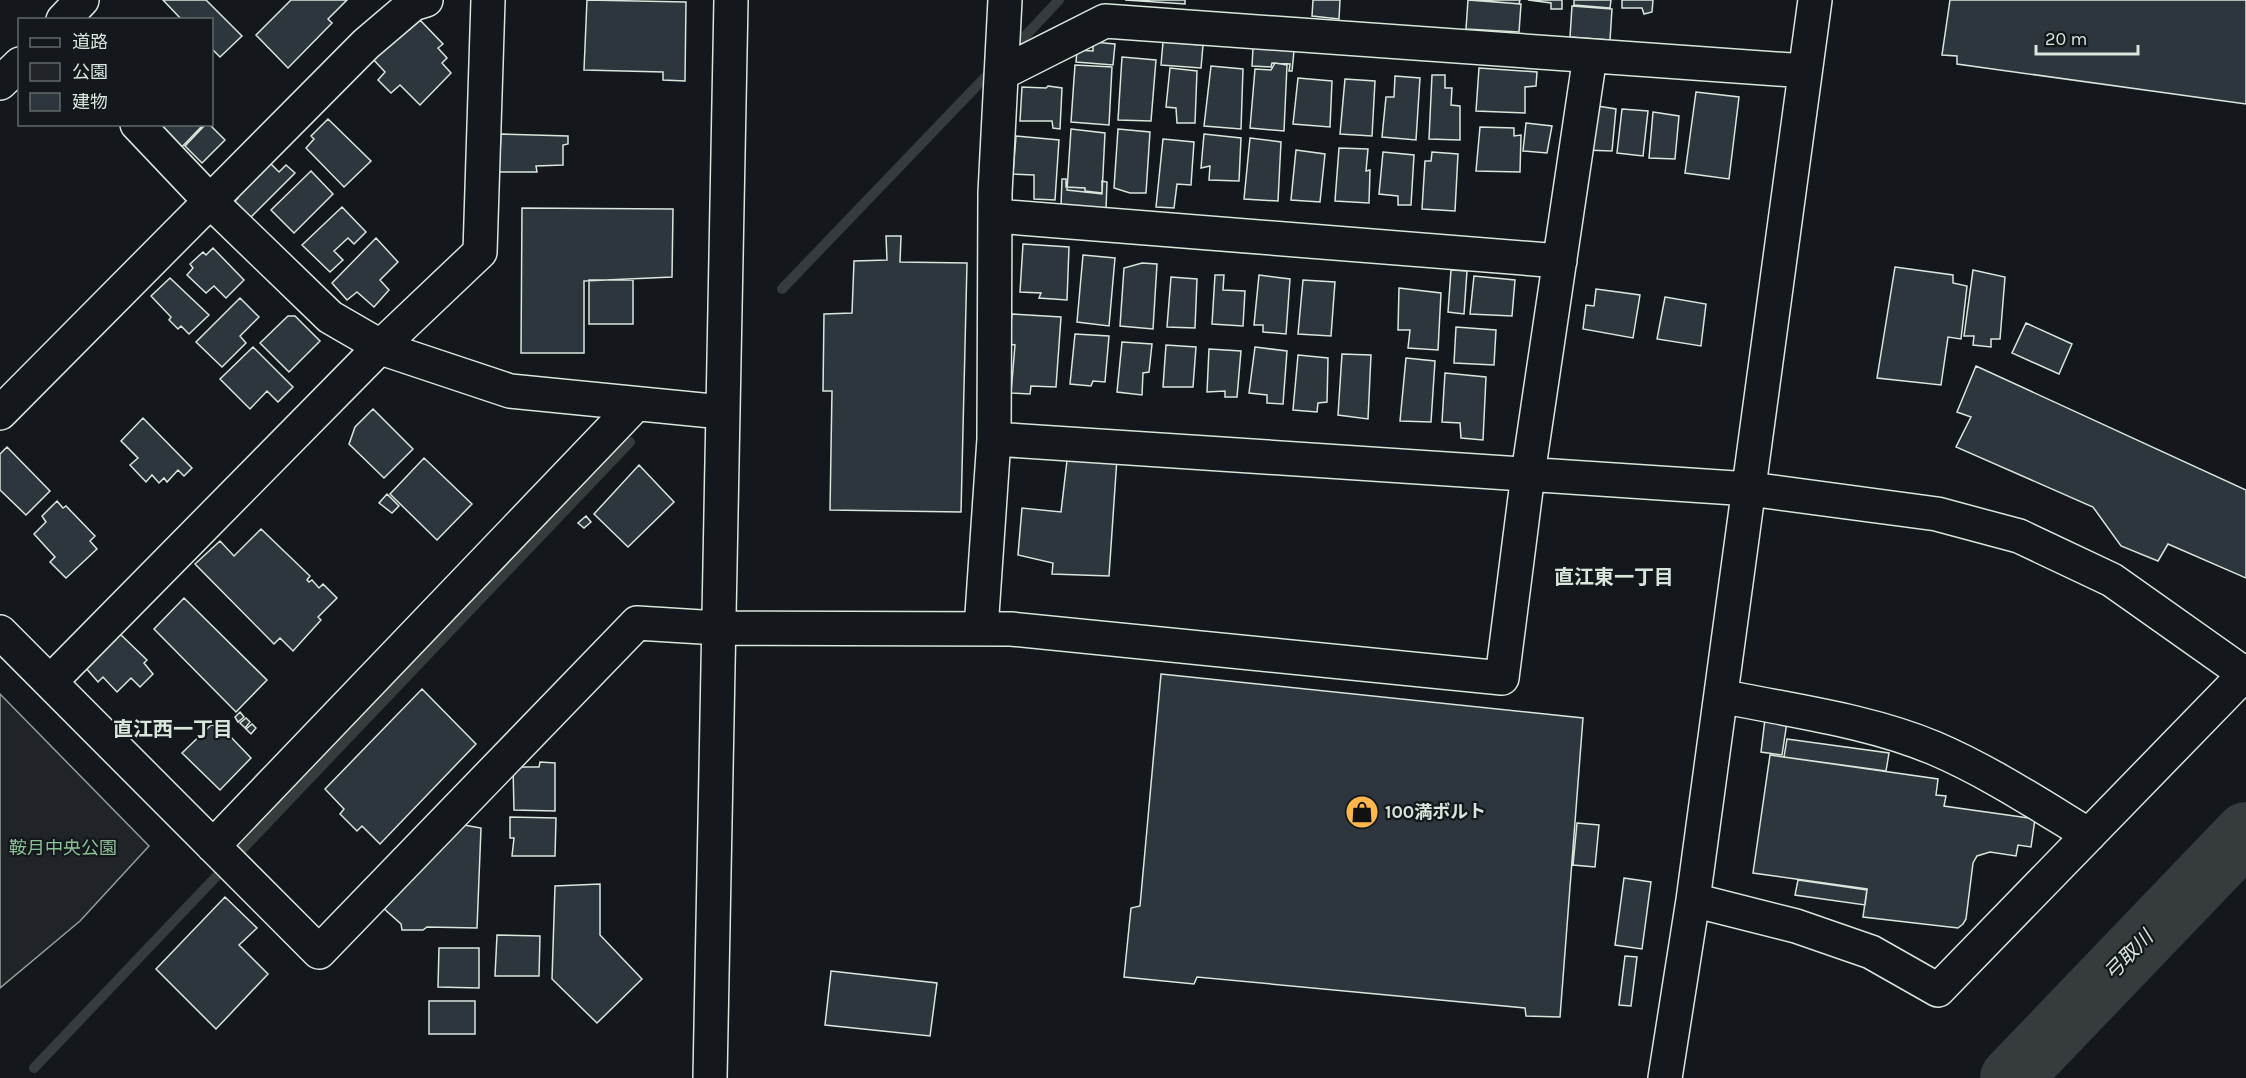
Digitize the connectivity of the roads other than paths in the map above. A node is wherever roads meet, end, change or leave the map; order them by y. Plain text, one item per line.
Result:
1 (82, 0) edge
2 (426, 0) edge
3 (488, 0) edge
4 (731, 0) edge
5 (1815, 0) edge
6 (1004, 15) edge
7 (65, 18) edge
8 (1590, 56) junction
9 (18, 65) edge
10 (1805, 71) junction
11 (1001, 81) junction
12 (0, 83) edge
13 (139, 126) edge
14 (210, 201) junction
15 (996, 216) junction
16 (1560, 261) junction
17 (381, 346) junction
18 (636, 404) junction
19 (722, 412) junction
20 (0, 413) edge
21 (994, 439) junction
22 (1528, 474) junction
23 (1750, 489) junction
24 (718, 628) junction
25 (981, 629) junction
26 (0, 632) edge
27 (50, 682) junction
28 (1721, 696) junction
29 (2089, 835) junction
30 (213, 846) junction
31 (1693, 900) junction
32 (710, 1078) edge
33 (1665, 1078) edge

1 - 7 street
2 - 14 street
3 - 17 street
4 - 19 street
5 - 10 street
6 - 11 street
8 - 10 street
8 - 11 street
8 - 16 street
9 - 12 street
10 - 23 street
11 - 15 street
13 - 14 street
14 - 17 street
14 - 20 street
15 - 16 street
15 - 21 street
16 - 22 street
17 - 18 street
17 - 27 street
18 - 19 street
18 - 30 street
19 - 24 street
21 - 22 street
21 - 25 street
22 - 23 street
22 - 25 street
23 - 28 street
23 - 29 street
24 - 25 street
24 - 30 street
24 - 32 street
26 - 27 street
27 - 30 street
28 - 29 street
28 - 31 street
29 - 31 street
31 - 33 street

